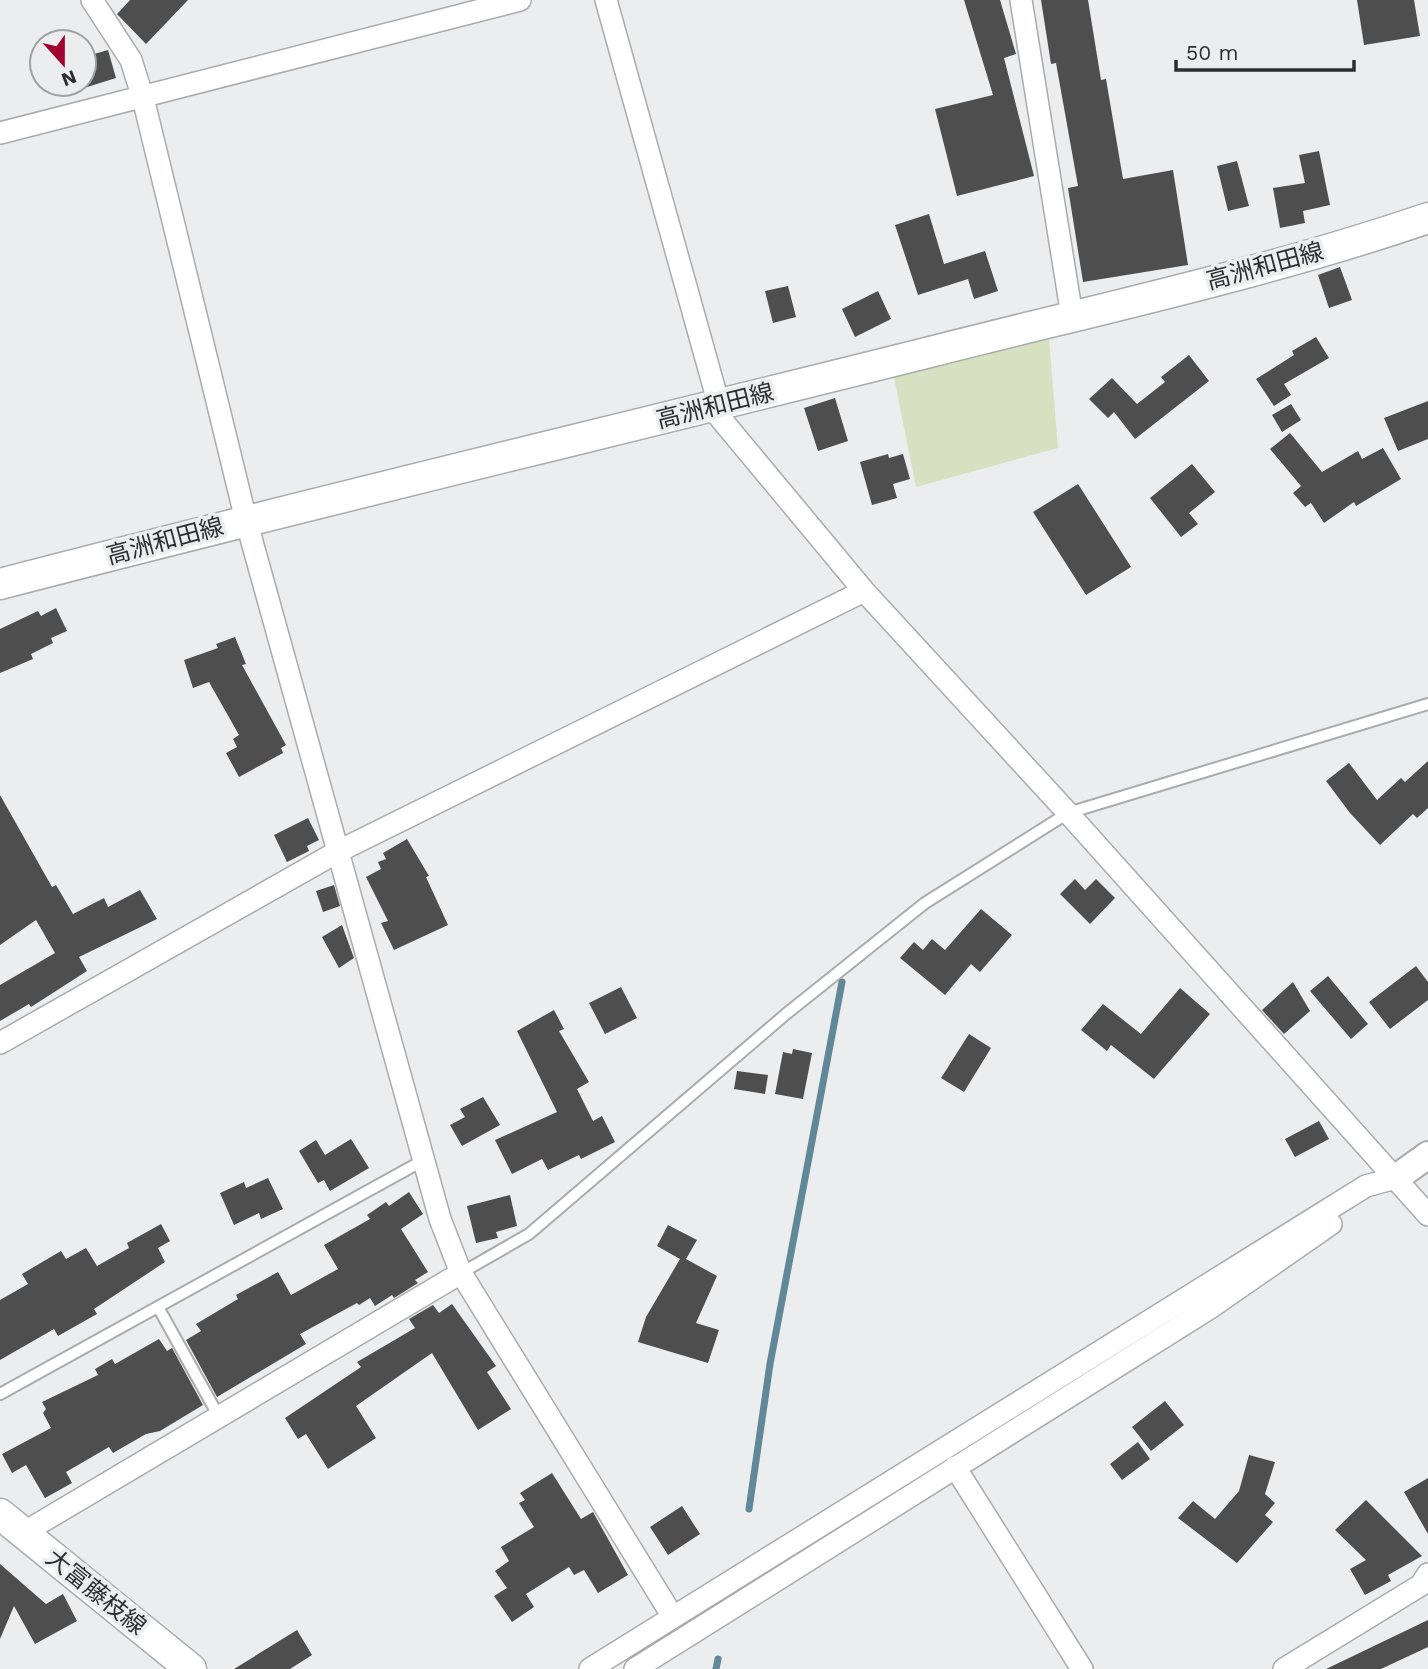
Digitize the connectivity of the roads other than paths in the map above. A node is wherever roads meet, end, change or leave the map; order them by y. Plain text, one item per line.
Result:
1 (92, 0) edge
2 (520, 0) edge
3 (606, 0) edge
4 (1021, 0) edge
5 (143, 98) junction
6 (0, 133) edge
7 (1428, 218) edge
8 (1072, 316) junction
9 (715, 406) junction
10 (246, 520) junction
11 (0, 584) edge
12 (864, 591) junction
13 (1428, 704) edge
14 (1068, 813) junction
15 (339, 851) junction
16 (0, 1043) edge
17 (1428, 1155) edge
18 (424, 1160) junction
19 (1396, 1178) junction
20 (1428, 1215) edge
21 (461, 1273) junction
22 (158, 1307) junction
23 (0, 1394) edge
24 (218, 1415) junction
25 (955, 1467) junction
26 (11, 1523) edge
27 (1428, 1574) edge
28 (673, 1617) junction
29 (191, 1669) edge
30 (590, 1669) edge
31 (635, 1669) edge
32 (1082, 1669) edge
33 (1284, 1669) edge

1 - 5 street
2 - 5 street
3 - 9 street
4 - 8 street
5 - 6 street
5 - 10 street
7 - 8 main road, 高洲和田線
8 - 9 main road, 高洲和田線
9 - 10 main road, 高洲和田線
9 - 12 street
10 - 11 main road, 高洲和田線
10 - 15 street
12 - 14 street
12 - 15 street
13 - 14 lane
14 - 19 street
14 - 21 lane
15 - 16 street
15 - 18 street
17 - 19 street
18 - 21 street
18 - 22 lane
19 - 20 street
19 - 25 street
19 - 28 street
21 - 24 street
21 - 28 street
22 - 23 lane
22 - 24 lane
24 - 26 street
25 - 31 street
25 - 32 street
26 - 29 main road, 大富藤枝線
27 - 33 street
28 - 30 street

